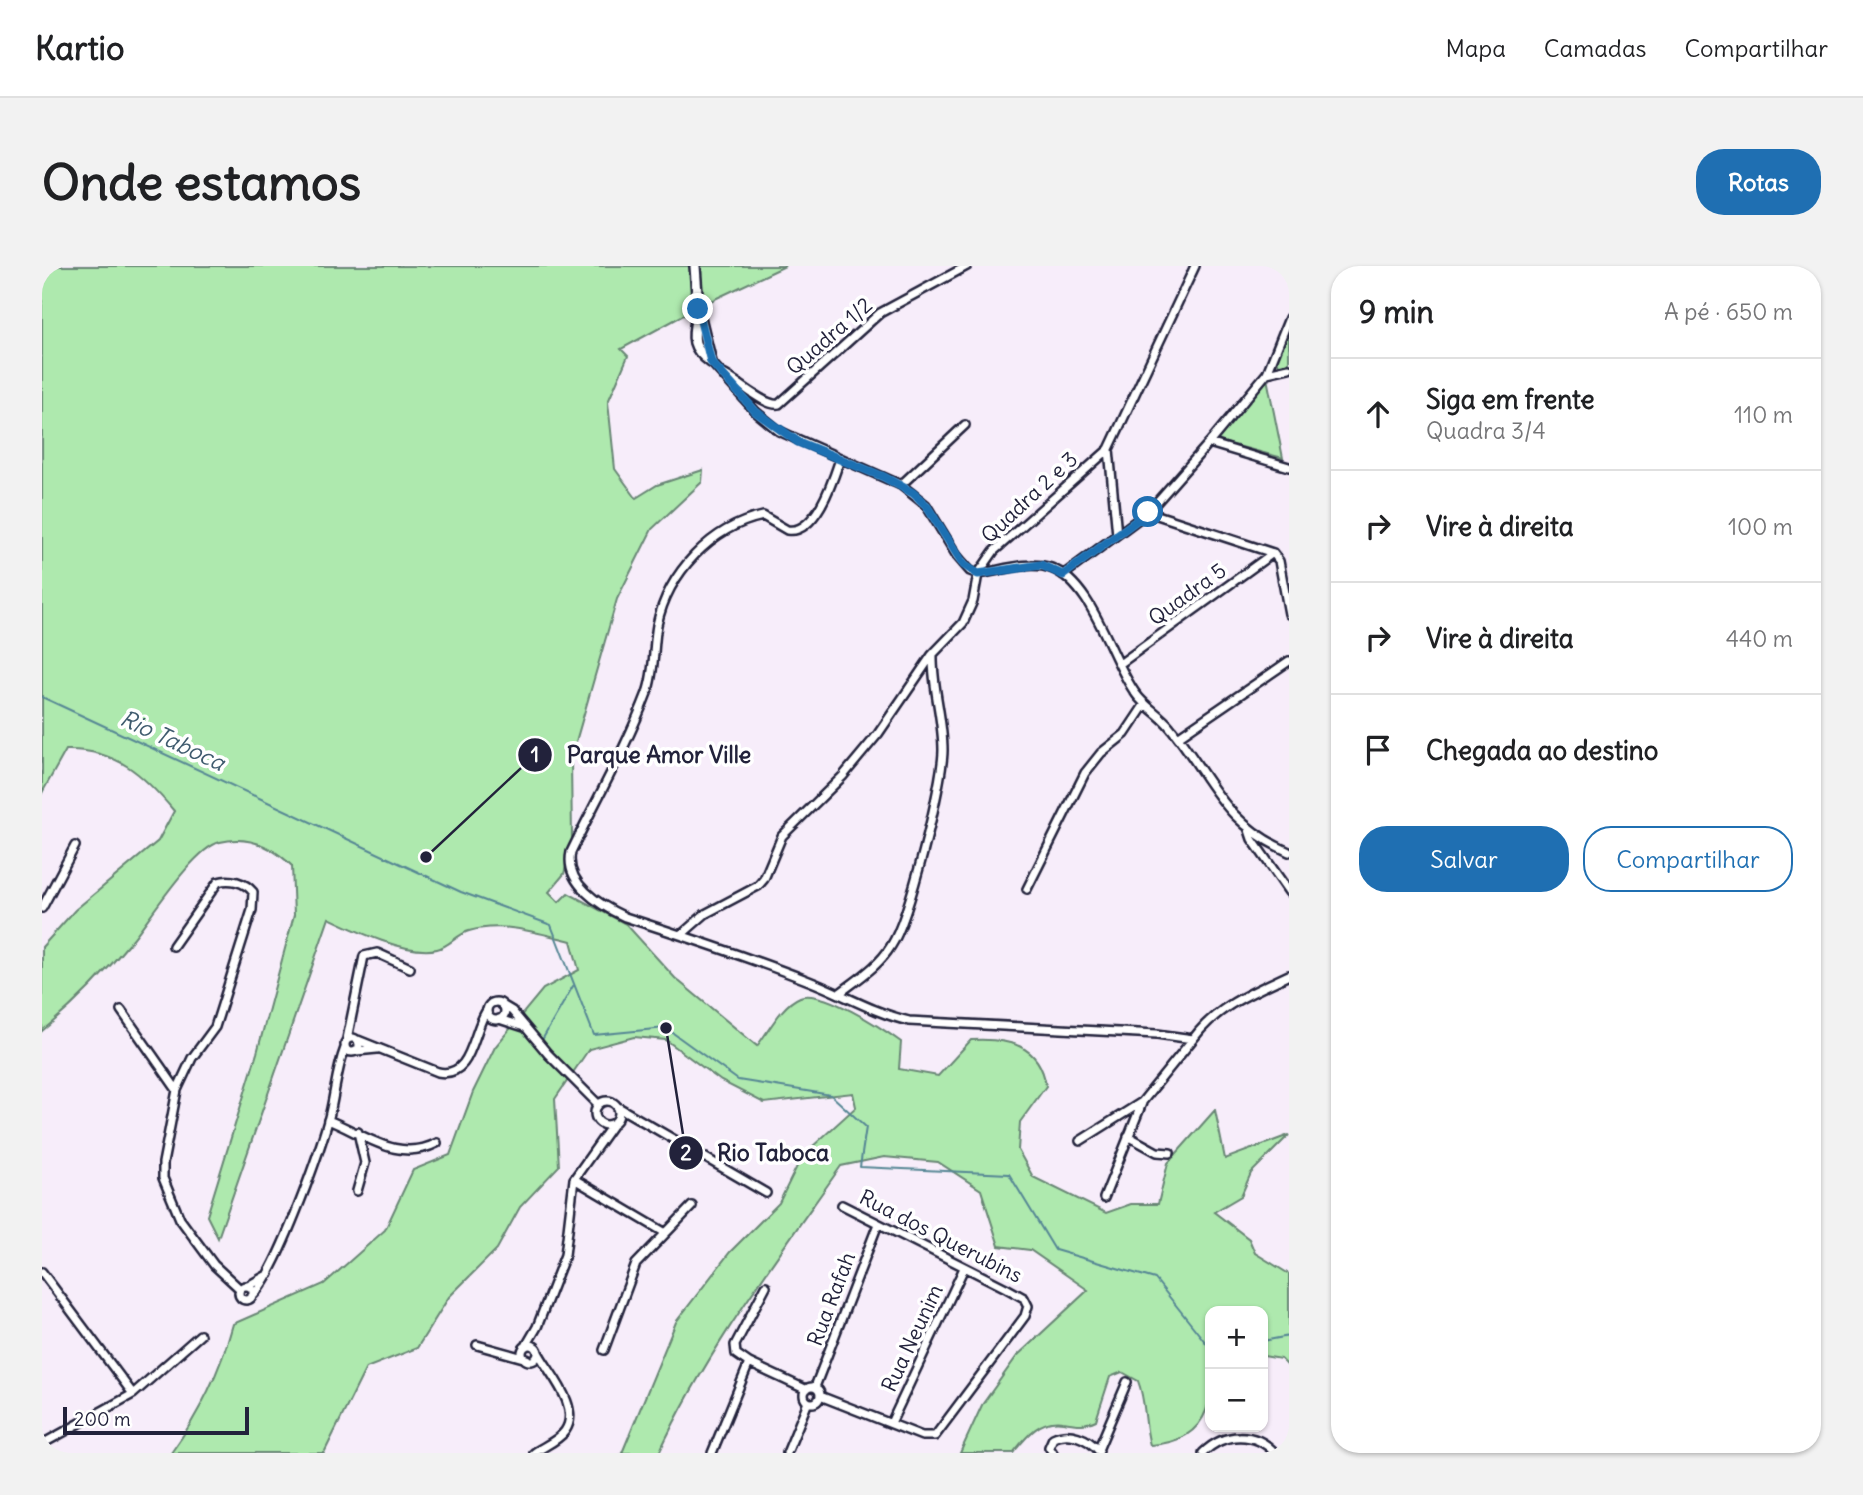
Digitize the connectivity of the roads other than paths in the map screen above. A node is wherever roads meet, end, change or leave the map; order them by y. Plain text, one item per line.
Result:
1 (695, 266) edge
2 (967, 266) edge
3 (1195, 266) edge
4 (1289, 318) edge
5 (711, 362) joint
6 (1289, 368) edge
7 (720, 372) junction
8 (1267, 373) junction
9 (965, 425) dead end
10 (1209, 443) junction
11 (1109, 449) junction
12 (840, 459) junction
13 (1289, 467) edge
14 (901, 485) junction
15 (1148, 512) junction
16 (1117, 535) junction
17 (1273, 553) junction
18 (978, 574) junction
19 (1063, 575) junction
20 (1289, 614) edge
21 (933, 654) junction
22 (1289, 661) edge
23 (1121, 663) junction
24 (1145, 704) junction
25 (1178, 737) junction
26 (1248, 827) junction
27 (75, 846) dead end
28 (1289, 852) edge
29 (1027, 889) dead end
30 (1289, 892) edge
31 (42, 908) edge
32 (681, 935) junction
33 (173, 946) dead end
34 (410, 968) dead end
35 (1289, 975) edge
36 (840, 993) junction
37 (502, 1005) junction
38 (121, 1010) dead end
39 (487, 1010) junction
40 (496, 1020) junction
41 (525, 1028) junction
42 (475, 1035) junction
43 (1193, 1039) junction
44 (351, 1041) junction
45 (377, 1049) junction
46 (355, 1052) junction
47 (339, 1069) junction
48 (177, 1090) junction
49 (1142, 1102) junction
50 (598, 1104) junction
51 (618, 1107) junction
52 (631, 1112) junction
53 (328, 1120) junction
54 (616, 1121) junction
55 (602, 1125) junction
56 (358, 1132) junction
57 (1128, 1136) junction
58 (603, 1140) junction
59 (1080, 1141) dead end
60 (437, 1143) dead end
61 (1170, 1153) dead end
62 (574, 1179) junction
63 (357, 1191) dead end
64 (766, 1193) dead end
65 (1104, 1198) dead end
66 (842, 1205) dead end
67 (692, 1206) dead end
68 (878, 1224) junction
69 (664, 1232) junction
70 (964, 1268) junction
71 (42, 1272) edge
72 (270, 1273) junction
73 (765, 1286) dead end
74 (244, 1288) junction
75 (252, 1296) junction
76 (537, 1327) junction
77 (200, 1335) dead end
78 (477, 1345) dead end
79 (525, 1347) junction
80 (604, 1350) dead end
81 (537, 1351) junction
82 (508, 1354) junction
83 (528, 1360) junction
84 (749, 1363) junction
85 (548, 1372) junction
86 (1127, 1382) dead end
87 (815, 1387) junction
88 (805, 1389) junction
89 (133, 1394) junction
90 (820, 1395) junction
91 (807, 1402) junction
92 (891, 1423) junction
93 (42, 1444) edge
94 (1052, 1452) edge
95 (1099, 1452) edge
96 (534, 1453) edge
97 (712, 1453) edge
98 (787, 1453) edge
99 (1203, 1453) edge
100 (1275, 1453) edge

1 - 5 street
2 - 7 street, Quadra 1/2
3 - 11 street
4 - 8 street
5 - 7 street
6 - 8 street
7 - 12 street
8 - 10 street
9 - 14 street
10 - 13 street
10 - 15 street
11 - 16 street
11 - 18 street, Quadra 2 e 3
12 - 14 street
12 - 32 street
14 - 18 street
15 - 16 street
15 - 17 street
16 - 19 street
17 - 20 street
17 - 23 street, Quadra 5
18 - 19 street
18 - 21 street
19 - 23 street
21 - 32 street
21 - 36 street
22 - 25 street
23 - 24 street
24 - 25 street
24 - 29 street
25 - 26 street
26 - 28 street
26 - 30 street
27 - 31 street
32 - 36 street
33 - 48 street
34 - 44 street
35 - 43 street
36 - 43 street
37 - 39 street
37 - 40 street
37 - 41 street
38 - 48 street
39 - 40 street
39 - 42 street
40 - 41 street
40 - 42 street
41 - 50 street
42 - 45 street
43 - 49 street
44 - 45 street
44 - 46 street
44 - 46 street
44 - 47 street
45 - 46 street
46 - 47 street
47 - 53 street
48 - 74 street
49 - 57 street
49 - 59 street
50 - 51 street
50 - 55 street
51 - 52 street
51 - 54 street
52 - 54 street
52 - 64 street
53 - 56 street
53 - 72 street
54 - 55 street
54 - 58 street
55 - 58 street
56 - 60 street
56 - 63 street
57 - 61 street
57 - 65 street
58 - 62 street
62 - 69 street
62 - 76 street
66 - 68 street, Rua dos Querubins
67 - 69 street
68 - 70 street, Rua dos Querubins
68 - 87 street, Rua Rafah
69 - 80 street
70 - 92 street, Rua Neunim
70 - 92 street, Rua dos Querubins
71 - 89 street
72 - 74 street
72 - 75 street
73 - 84 street
74 - 75 street
74 - 75 street
76 - 79 street
76 - 81 street
77 - 89 street
78 - 82 street
79 - 81 street
79 - 82 street
79 - 83 street
81 - 83 street
81 - 85 street
82 - 83 street
83 - 85 street
84 - 88 street
84 - 97 street
85 - 96 street
86 - 95 street
87 - 88 street
87 - 90 street
88 - 91 street
89 - 93 street
90 - 91 street
90 - 92 street, Rua dos Querubins
91 - 98 street
94 - 95 street
99 - 100 street

